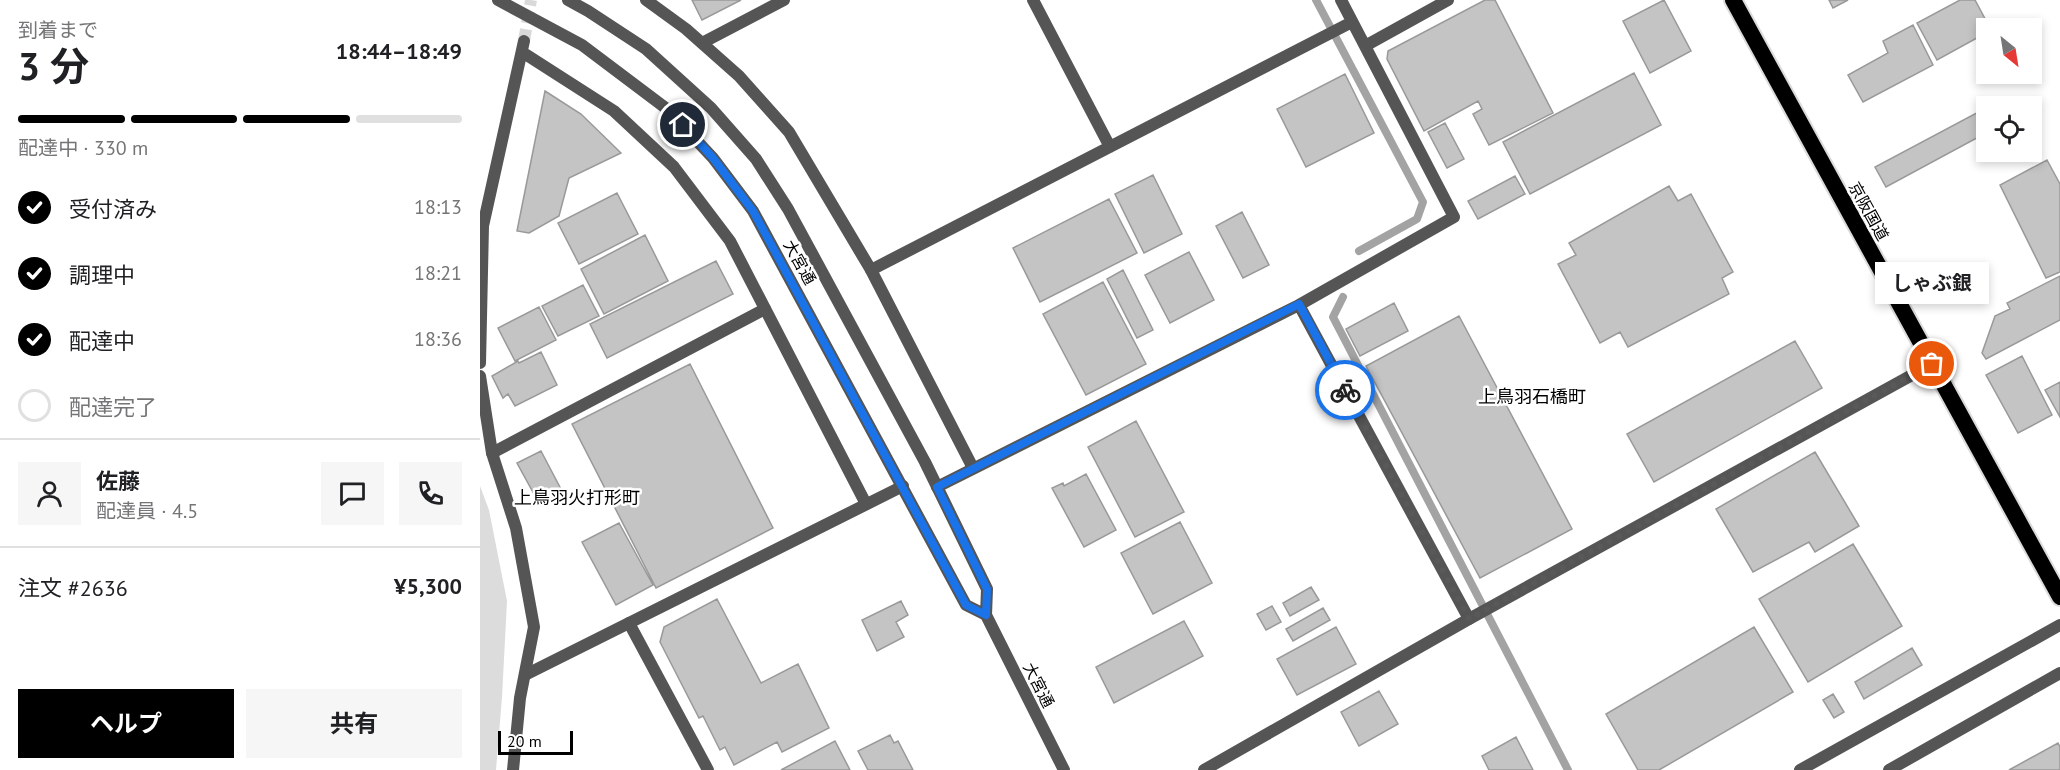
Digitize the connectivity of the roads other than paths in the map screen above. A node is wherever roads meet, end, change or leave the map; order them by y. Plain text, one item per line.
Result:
1 (498, 0) edge
2 (568, 0) edge
3 (646, 0) edge
4 (784, 0) edge
5 (1033, 0) edge
6 (1341, 0) edge
7 (1448, 0) edge
8 (1733, 0) edge
9 (1352, 22) junction
10 (702, 43) junction
11 (1365, 46) junction
12 (1110, 147) junction
13 (871, 270) junction
14 (1299, 304) junction
15 (765, 309) junction
16 (480, 363) edge
17 (1932, 364) junction
18 (480, 376) edge
19 (492, 453) junction
20 (973, 468) junction
21 (903, 486) junction
22 (937, 487) junction
23 (866, 504) junction
24 (2060, 597) edge
25 (986, 615) junction
26 (1469, 619) junction
27 (629, 623) junction
28 (2060, 626) edge
29 (2060, 673) edge
30 (525, 675) junction
31 (513, 770) edge
32 (708, 770) edge
33 (1064, 770) edge
34 (1204, 770) edge
35 (1800, 770) edge
36 (1889, 770) edge

1 - 21 street, 大宮通
2 - 22 street, 大宮通
3 - 10 street
4 - 10 street
5 - 12 street
6 - 9 street
7 - 11 street
8 - 17 highway, 京阪国道
9 - 11 street
9 - 12 street
10 - 13 street
11 - 14 street
12 - 13 street
13 - 20 street
14 - 20 street
14 - 26 street
15 - 16 street
15 - 19 street
15 - 23 street
17 - 24 highway, 京阪国道
17 - 26 street
18 - 19 street
19 - 30 street
20 - 22 street
21 - 23 street
21 - 25 street, 大宮通
22 - 25 street, 大宮通
23 - 27 street
25 - 33 street, 大宮通
26 - 34 street
27 - 30 street
27 - 32 street
28 - 35 street
29 - 36 street
30 - 31 street

